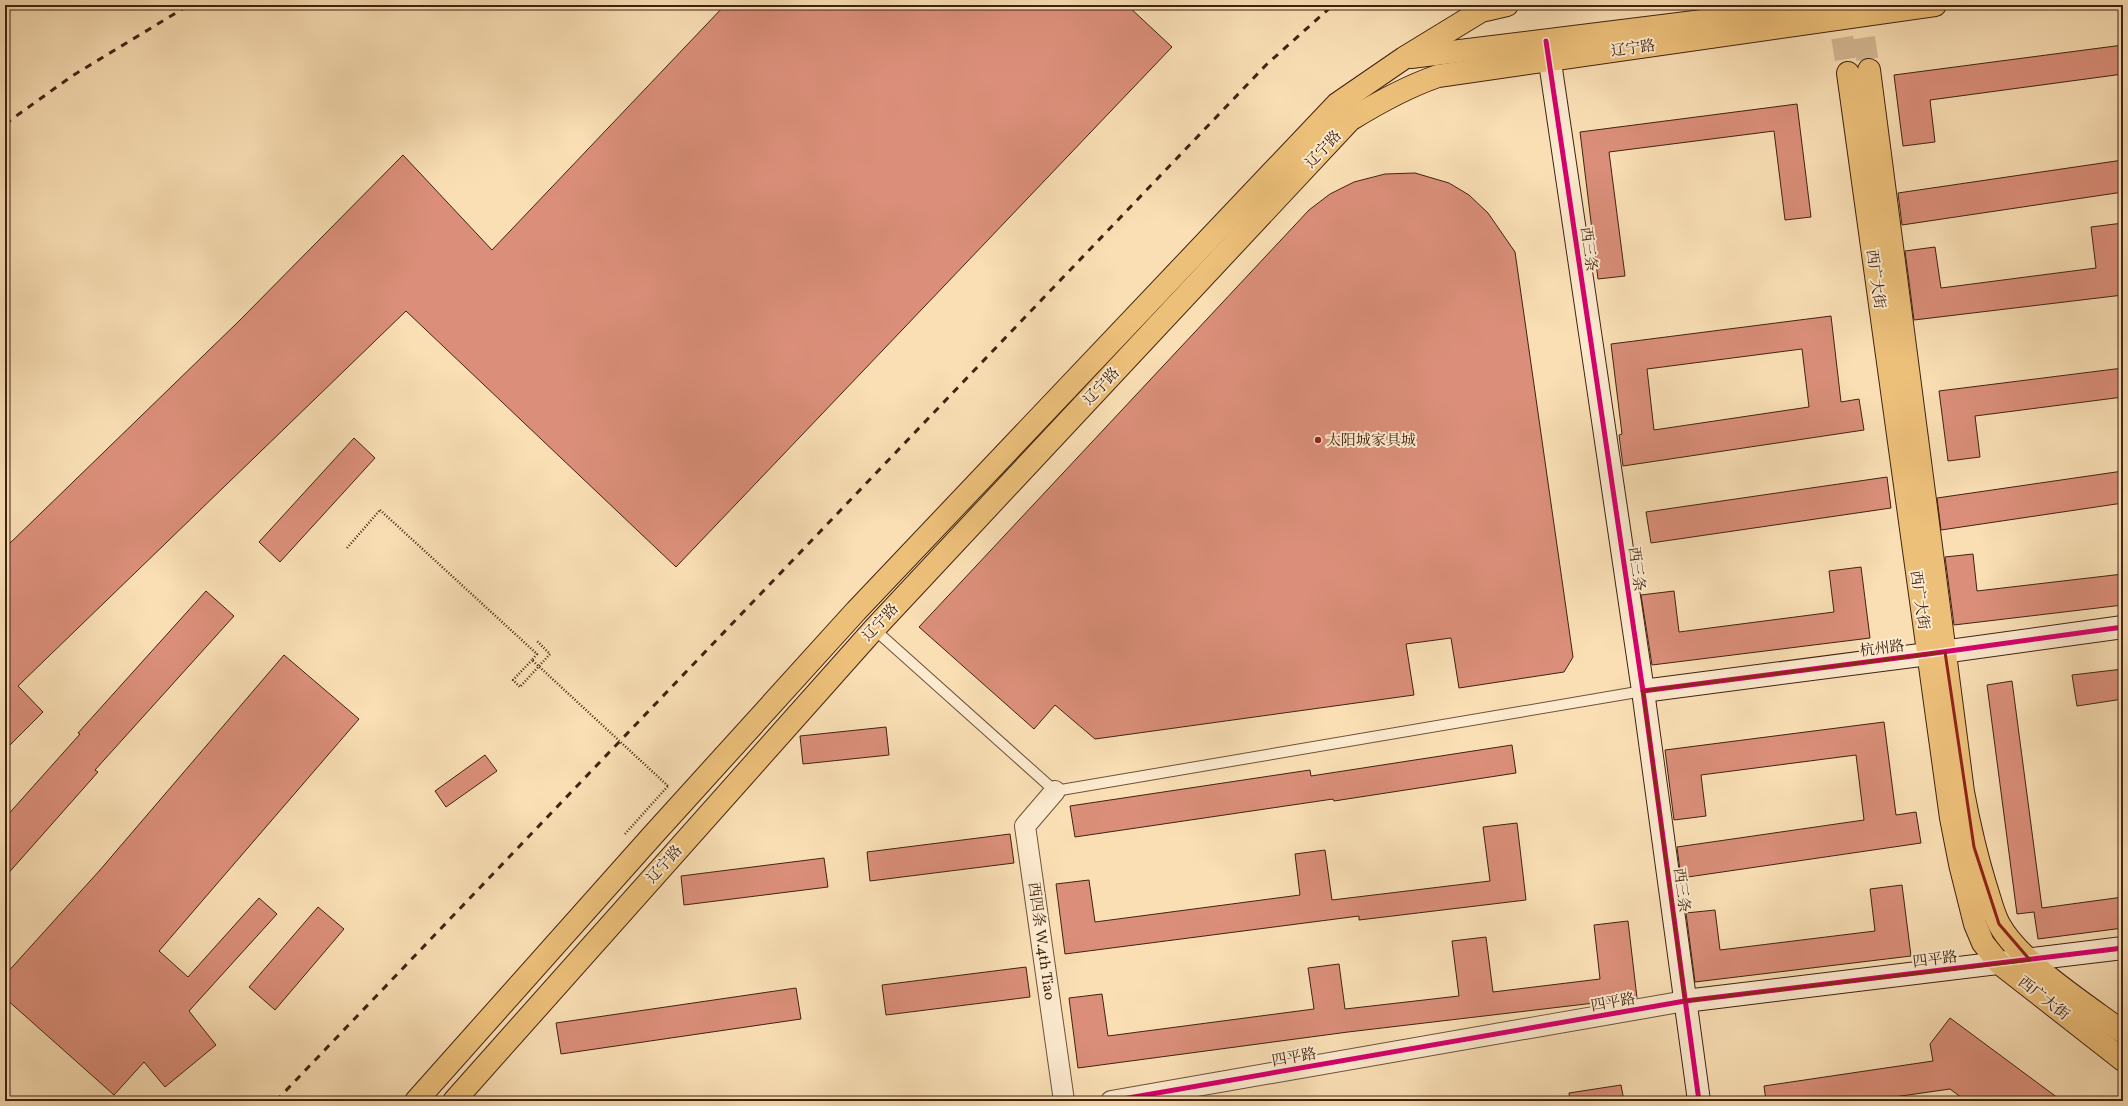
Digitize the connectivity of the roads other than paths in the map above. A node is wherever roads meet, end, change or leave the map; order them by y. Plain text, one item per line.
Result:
1 (1507, 5) edge
2 (1832, 5) edge
3 (1935, 5) edge
4 (1484, 8) edge
5 (1548, 51) junction
6 (1404, 58) junction
7 (1858, 71) tunnel mouth
8 (2123, 627) edge
9 (874, 629) junction
10 (1936, 653) junction
11 (1643, 690) junction
12 (1055, 791) junction
13 (2123, 948) edge
14 (2030, 960) junction
15 (1999, 963) junction
16 (1685, 1001) junction
17 (2123, 1032) edge
18 (2123, 1060) edge
19 (416, 1101) edge
20 (454, 1101) edge
21 (1064, 1101) edge
22 (1111, 1101) edge
23 (1699, 1101) edge

1 - 4 main road
2 - 5 main road, 辽宁路
3 - 5 main road, 辽宁路
4 - 6 main road
5 - 6 main road, 辽宁路
5 - 9 main road, 辽宁路
5 - 11 street, 西三条
6 - 19 main road, 辽宁路
7 - 10 main road, 西广大街
8 - 10 street, 杭州路
9 - 12 lane
9 - 20 main road, 辽宁路
10 - 11 street, 杭州路
10 - 14 main road
10 - 15 main road, 西广大街
11 - 12 lane
11 - 16 street, 西三条
12 - 21 street, 西四条 W.4th Tiao
13 - 14 street, 四平路
14 - 15 street, 四平路
14 - 17 main road
15 - 16 street, 四平路
15 - 18 main road, 西广大街
16 - 22 street, 四平路
16 - 23 street, 西三条

